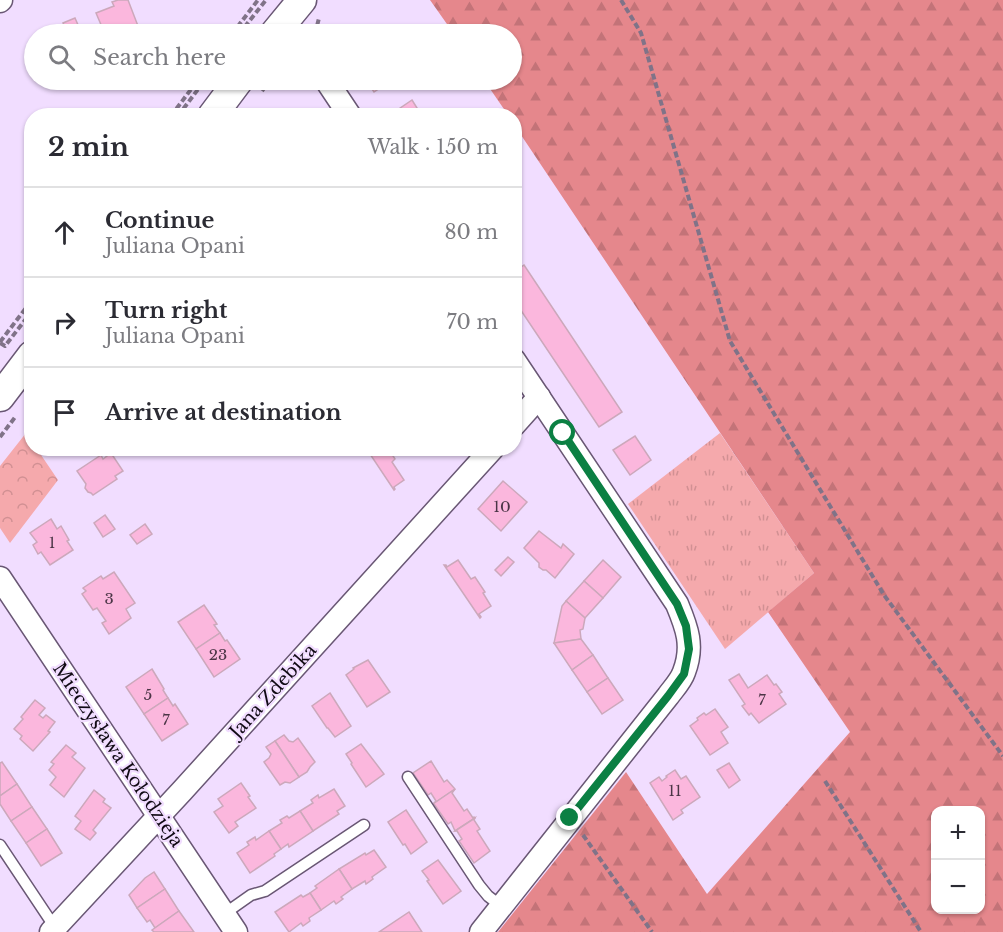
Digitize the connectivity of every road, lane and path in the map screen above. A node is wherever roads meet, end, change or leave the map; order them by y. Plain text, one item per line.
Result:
1 (258, 0) edge
2 (266, 0) edge
3 (621, 0) edge
4 (240, 24) edge
5 (247, 24) edge
6 (190, 90) edge
7 (198, 90) edge
8 (232, 90) edge
9 (333, 90) edge
10 (177, 108) edge
11 (184, 108) edge
12 (218, 108) edge
13 (345, 108) edge
14 (24, 310) edge
15 (24, 321) edge
16 (0, 342) edge
17 (24, 366) edge
18 (522, 372) edge
19 (0, 397) edge
20 (539, 397) junction
21 (522, 416) edge
22 (486, 456) edge
23 (0, 578) edge
24 (1003, 756) edge
25 (408, 777) dead end
26 (825, 782) dead end
27 (159, 816) junction
28 (570, 818) junction
29 (364, 825) dead end
30 (0, 845) edge
31 (501, 906) junction
32 (230, 923) edge
33 (55, 930) edge
34 (481, 932) edge
35 (652, 932) edge
36 (921, 932) edge

1 - 4 path
2 - 5 path
3 - 24 path
6 - 10 path
7 - 11 path
8 - 12 street
9 - 13 street
14 - 16 path
15 - 16 path
17 - 19 street
18 - 20 street
20 - 21 street
20 - 28 street
22 - 27 street, Jana Zdebika
23 - 27 street, Mieczysława Kołodzieja
25 - 31 lane
26 - 36 path
27 - 32 street, Mieczysława Kołodzieja
27 - 33 street, Jana Zdebika
28 - 31 street
28 - 35 path
29 - 32 lane
30 - 33 lane
31 - 34 street

